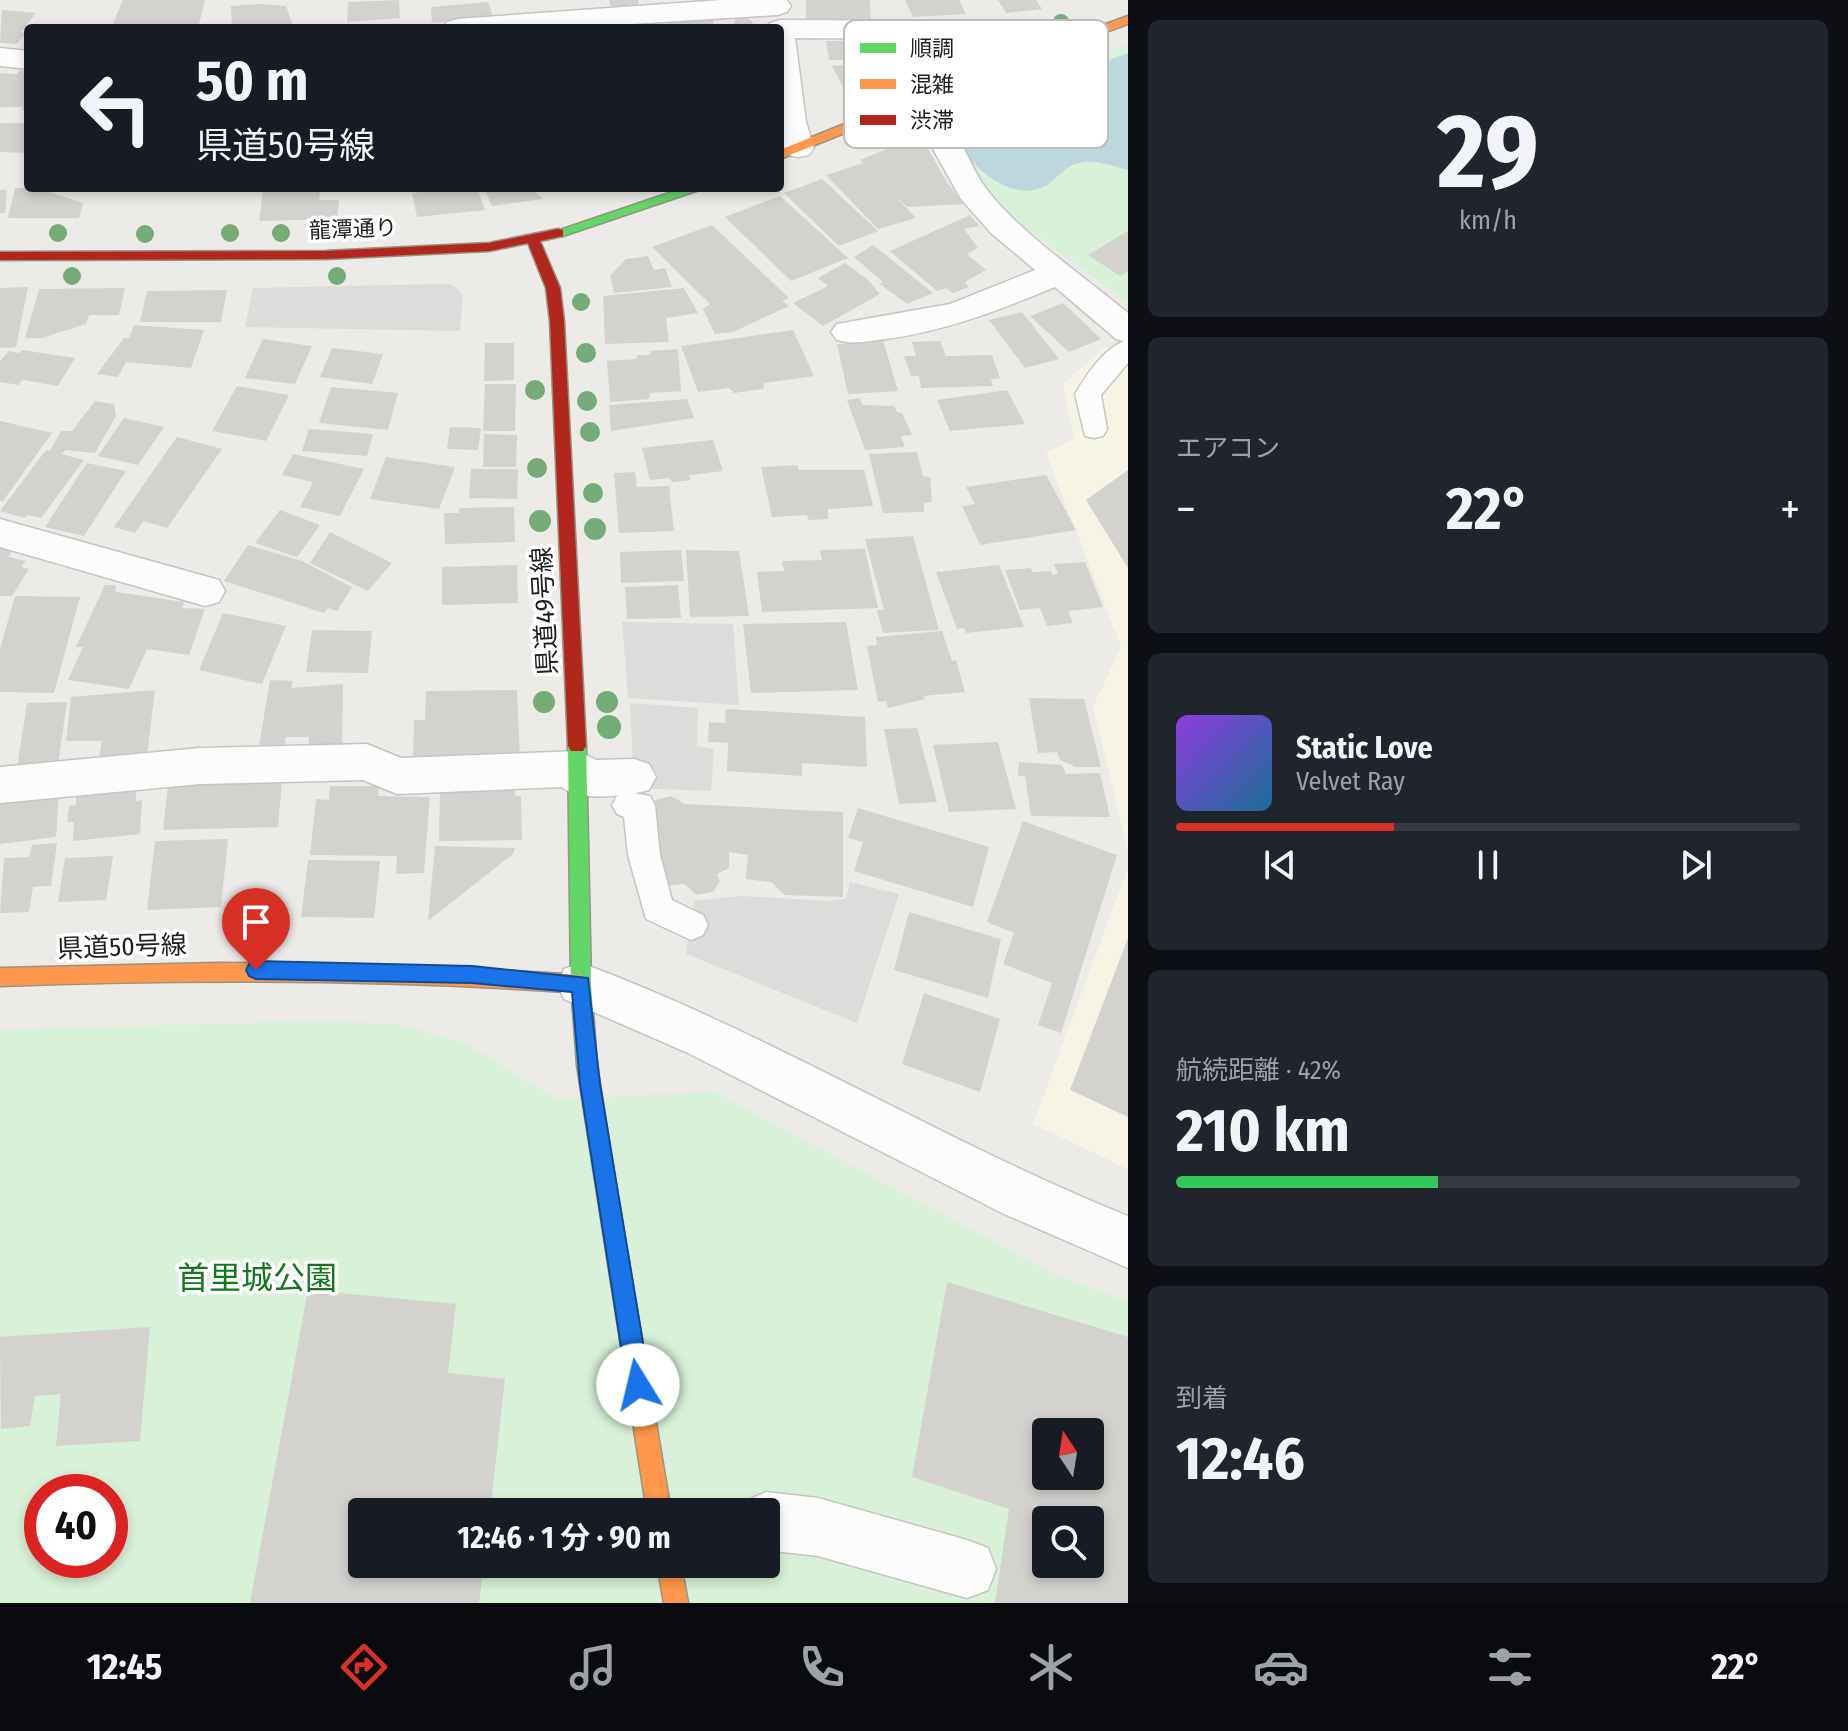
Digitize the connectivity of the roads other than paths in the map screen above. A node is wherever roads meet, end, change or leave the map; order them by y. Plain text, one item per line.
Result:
1 (778, 16) edge
2 (1128, 20) edge
3 (508, 24) edge
4 (844, 26) edge
5 (1108, 28) edge
6 (0, 57) edge
7 (24, 60) edge
8 (784, 89) edge
9 (844, 129) edge
10 (948, 148) edge
11 (789, 152) edge
12 (687, 192) edge
13 (533, 240) junction
14 (0, 256) edge
15 (1060, 273) junction
16 (1128, 331) edge
17 (849, 332) dead end
18 (1128, 349) edge
19 (1094, 429) dead end
20 (0, 533) edge
21 (205, 591) dead end
22 (579, 784) junction
23 (0, 785) edge
24 (631, 791) joint
25 (691, 925) dead end
26 (0, 977) edge
27 (581, 984) junction
28 (1128, 1242) edge
29 (657, 1498) edge
30 (780, 1523) edge
31 (967, 1569) dead end
32 (672, 1578) edge
33 (676, 1603) edge

1 - 3 street
1 - 4 street
2 - 5 main road
6 - 7 street
8 - 11 street
9 - 11 main road
10 - 15 street
12 - 13 main road, 龍潭通り
13 - 14 main road, 龍潭通り
13 - 22 main road, 県道49号線
15 - 16 street
15 - 17 street
18 - 19 lane
20 - 21 street
22 - 23 street
22 - 24 street
22 - 27 main road, 県道49号線
24 - 25 lane
26 - 27 main road, 県道50号線
27 - 28 street
27 - 29 main road, 県道49号線
30 - 31 street
32 - 33 main road

